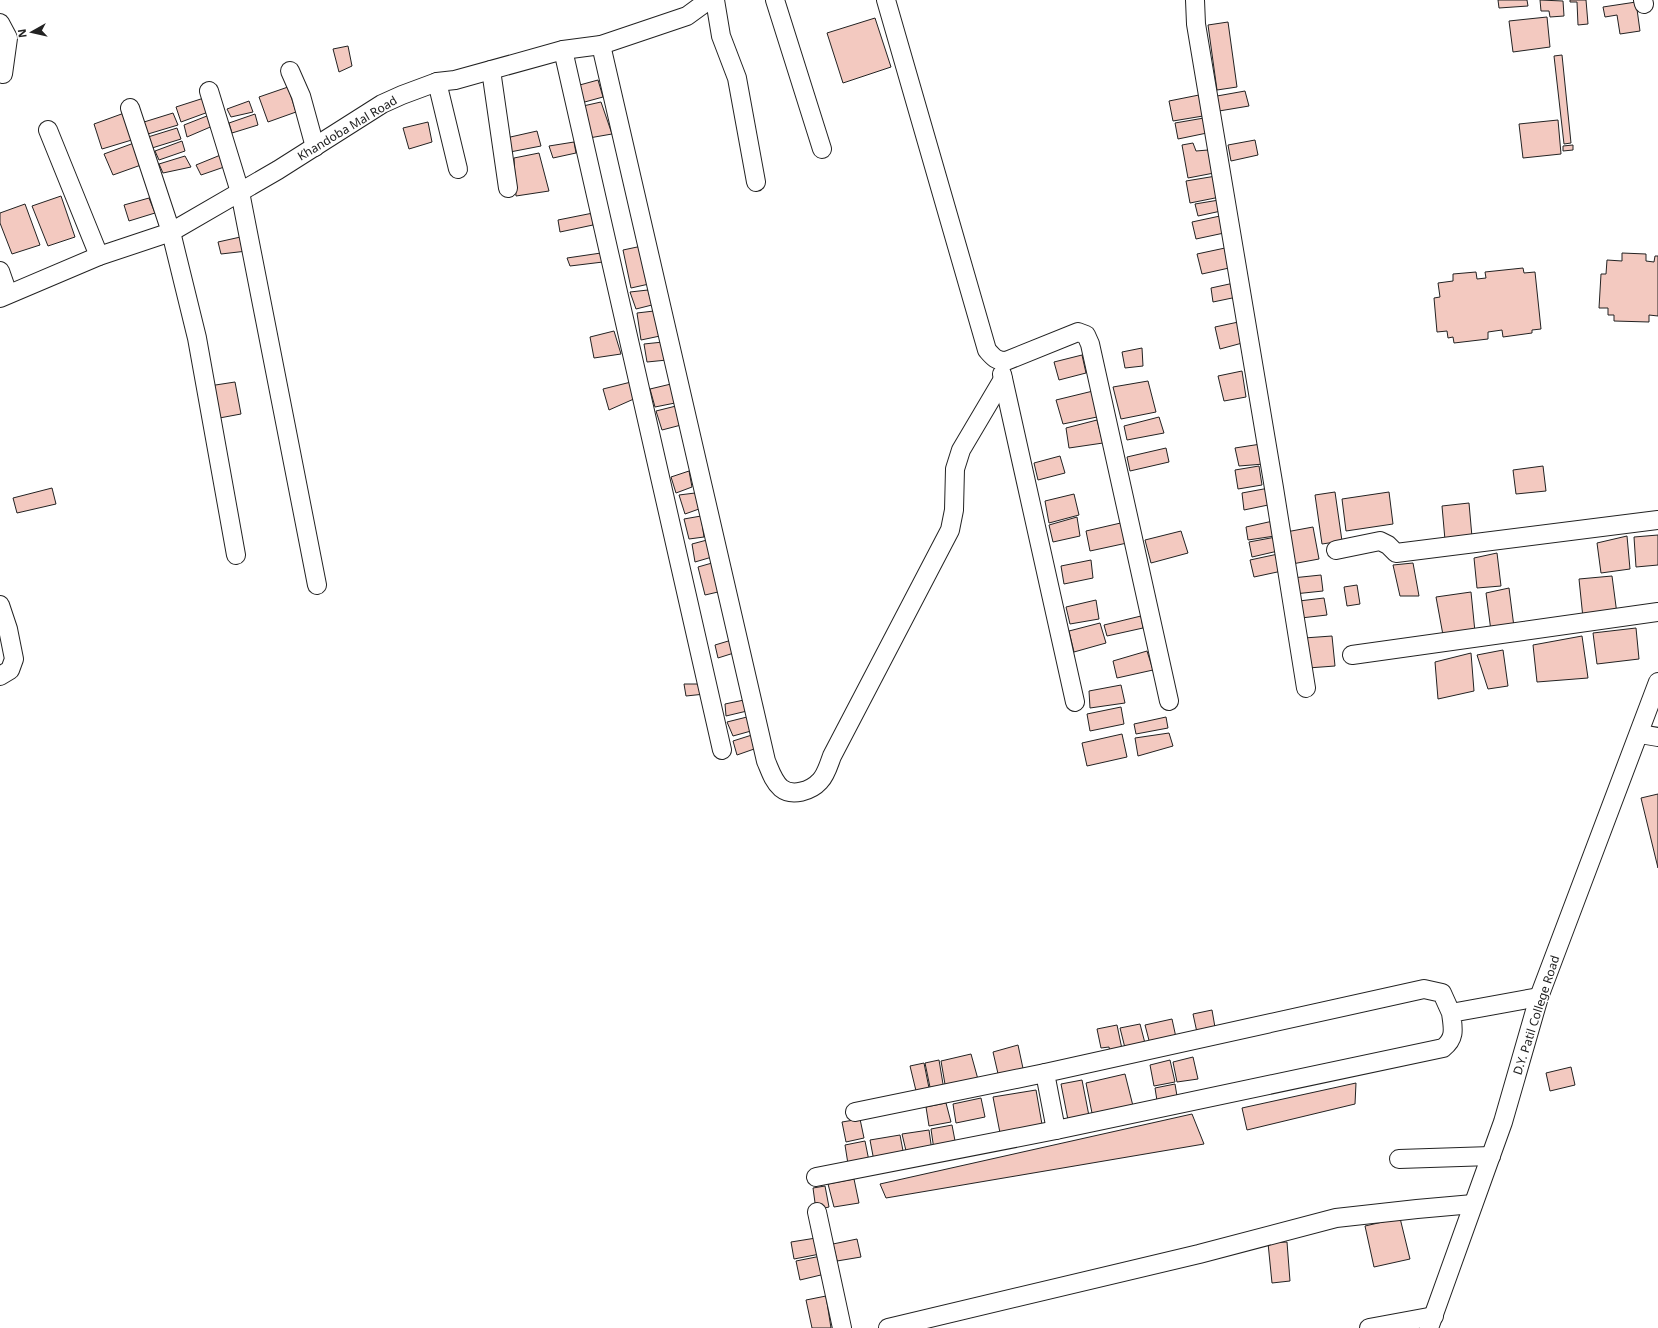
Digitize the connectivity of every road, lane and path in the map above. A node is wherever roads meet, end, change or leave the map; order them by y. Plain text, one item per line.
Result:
1 (709, 0) edge
2 (715, 0) edge
3 (775, 0) edge
4 (886, 0) edge
5 (1195, 0) edge
6 (0, 23) edge
7 (601, 45) junction
8 (563, 50) junction
9 (490, 70) junction
10 (290, 71) dead end
11 (3, 74) dead end
12 (437, 82) junction
13 (209, 91) dead end
14 (130, 108) dead end
15 (48, 130) dead end
16 (315, 147) junction
17 (822, 149) dead end
18 (458, 169) dead end
19 (756, 182) dead end
20 (508, 188) dead end
21 (240, 192) junction
22 (171, 232) junction
23 (99, 256) junction
24 (0, 271) edge
25 (4, 296) edge
26 (999, 361) junction
27 (1003, 379) junction
28 (1658, 520) edge
29 (1336, 550) dead end
30 (236, 556) dead end
31 (317, 585) dead end
32 (0, 605) edge
33 (1658, 612) edge
34 (1352, 655) dead end
35 (0, 676) edge
36 (1658, 682) edge
37 (1306, 688) dead end
38 (1169, 701) dead end
39 (1075, 702) dead end
40 (1640, 734) junction
41 (1658, 737) edge
42 (722, 750) dead end
43 (1539, 997) junction
44 (1451, 1013) junction
45 (1045, 1073) junction
46 (855, 1112) dead end
47 (1056, 1130) junction
48 (1491, 1156) junction
49 (1399, 1159) dead end
50 (816, 1177) dead end
51 (1473, 1204) junction
52 (817, 1212) dead end
53 (1432, 1322) edge
54 (842, 1328) edge
55 (888, 1328) edge
56 (1369, 1328) edge

1 - 7 street, Khandoba Mal Road
2 - 19 street
3 - 17 street
4 - 26 street
5 - 37 street
6 - 11 street
7 - 8 street, Khandoba Mal Road
7 - 27 street
8 - 9 street, Khandoba Mal Road
8 - 42 street
9 - 12 street, Khandoba Mal Road
9 - 20 street
10 - 16 street
12 - 16 street, Khandoba Mal Road
12 - 18 street
13 - 21 street
14 - 22 street
15 - 23 street
16 - 21 street, Khandoba Mal Road
21 - 22 street, Khandoba Mal Road
21 - 31 street
22 - 23 street, Khandoba Mal Road
22 - 30 street
23 - 25 street, Khandoba Mal Road
24 - 25 street
26 - 27 street
26 - 38 street
27 - 39 street
28 - 29 street
32 - 35 street
33 - 34 street
36 - 40 street, D.Y. Patil College Road
40 - 41 street
40 - 43 street, D.Y. Patil College Road
43 - 44 street
43 - 48 street, D.Y. Patil College Road
44 - 45 street
44 - 47 street
45 - 46 street
45 - 47 street
47 - 50 street
48 - 49 street
48 - 51 street, D.Y. Patil College Road
51 - 53 street, D.Y. Patil College Road
51 - 55 street
52 - 54 street
53 - 56 street

